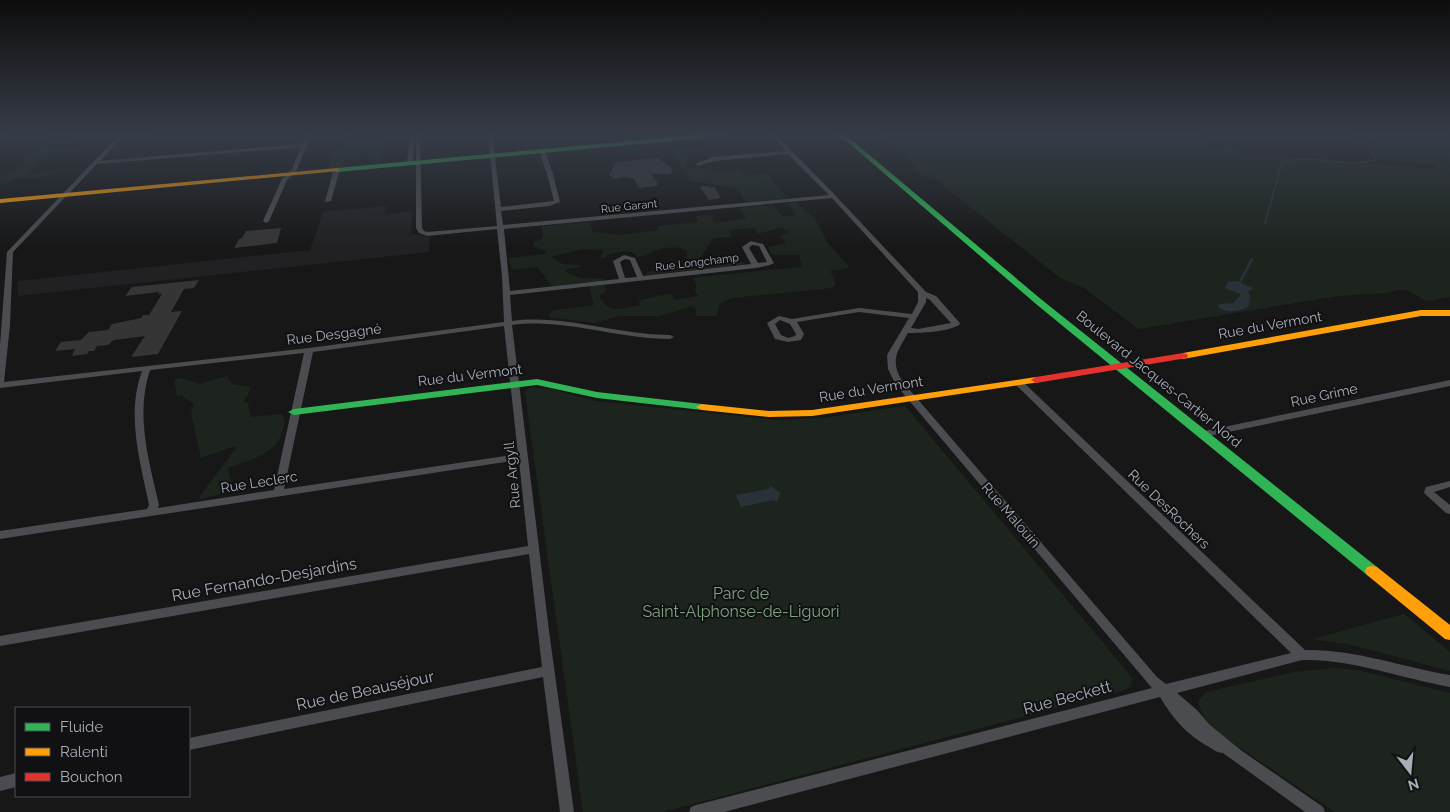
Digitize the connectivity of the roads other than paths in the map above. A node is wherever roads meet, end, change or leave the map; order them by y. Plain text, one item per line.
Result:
1 (86, 172) edge
2 (310, 172) edge
3 (336, 172) edge
4 (415, 172) edge
5 (494, 172) edge
6 (549, 172) edge
7 (809, 172) edge
8 (888, 172) edge
9 (290, 174) junction
10 (65, 194) junction
11 (833, 196) junction
12 (0, 201) edge
13 (328, 201) dead end
14 (499, 209) junction
15 (266, 221) dead end
16 (502, 228) junction
17 (1, 252) edge
18 (9, 256) junction
19 (756, 266) dead end
20 (641, 279) junction
21 (623, 281) junction
22 (508, 293) junction
23 (923, 294) junction
24 (1450, 313) edge
25 (913, 316) junction
26 (3, 319) edge
27 (792, 321) dead end
28 (508, 324) junction
29 (906, 330) junction
30 (670, 337) dead end
31 (309, 350) junction
32 (1, 360) edge
33 (1119, 366) junction
34 (147, 368) junction
35 (1018, 382) junction
36 (1450, 383) edge
37 (515, 384) junction
38 (0, 385) edge
39 (911, 398) junction
40 (294, 412) junction
41 (1204, 434) junction
42 (523, 456) junction
43 (1450, 484) edge
44 (278, 493) junction
45 (1450, 510) edge
46 (151, 512) junction
47 (0, 535) edge
48 (533, 549) junction
49 (1450, 634) edge
50 (0, 641) edge
51 (1302, 655) junction
52 (548, 670) junction
53 (1450, 682) edge
54 (1162, 690) junction
55 (190, 744) edge
56 (15, 780) edge
57 (0, 784) edge
58 (566, 812) edge
59 (696, 812) edge
60 (1318, 812) edge

1 - 10 street
2 - 9 street
3 - 13 street
4 - 16 street, Rue Garant
5 - 14 street, Rue Argyll
6 - 14 street
7 - 11 street
8 - 33 street, Boulevard Jacques-Cartier Nord
9 - 10 street
9 - 15 street
10 - 12 street
10 - 18 street
11 - 16 street, Rue Garant
11 - 23 street
14 - 16 street, Rue Argyll
16 - 22 street, Rue Argyll
17 - 18 street
18 - 26 street
19 - 20 street, Rue Longchamp
20 - 21 street, Rue Longchamp
20 - 21 street, Rue Longchamp
21 - 22 street, Rue Longchamp
22 - 28 street, Rue Argyll
23 - 25 street, Rue Malouin
23 - 29 street
24 - 33 street, Rue du Vermont
25 - 27 street
25 - 29 street, Rue Malouin
26 - 32 street
28 - 30 street, Rue Desgagné
28 - 31 street, Rue Desgagné
28 - 37 street, Rue Argyll
29 - 39 street, Rue Malouin
31 - 34 street, Rue Desgagné
31 - 40 street
32 - 38 street
33 - 35 street, Rue du Vermont
33 - 41 street, Boulevard Jacques-Cartier Nord
34 - 38 street, Rue Desgagné
34 - 46 street
35 - 39 street, Rue du Vermont
35 - 51 street, Rue DesRochers
36 - 41 street, Rue Grime
37 - 39 street, Rue du Vermont
37 - 40 street, Rue du Vermont
37 - 42 street, Rue Argyll
39 - 54 street, Rue Malouin
40 - 44 street
41 - 49 street, Boulevard Jacques-Cartier Nord
42 - 44 street, Rue Leclerc
42 - 48 street, Rue Argyll
43 - 45 street
44 - 46 street, Rue Leclerc
46 - 47 street, Rue Leclerc
48 - 50 street, Rue Fernando-Desjardins
48 - 52 street, Rue Argyll
51 - 53 street, Rue Beckett
51 - 54 street, Rue Beckett
52 - 55 street, Rue de Beauséjour
52 - 58 street, Rue Argyll
54 - 59 street, Rue Beckett
54 - 60 street, Rue Malouin
56 - 57 street

